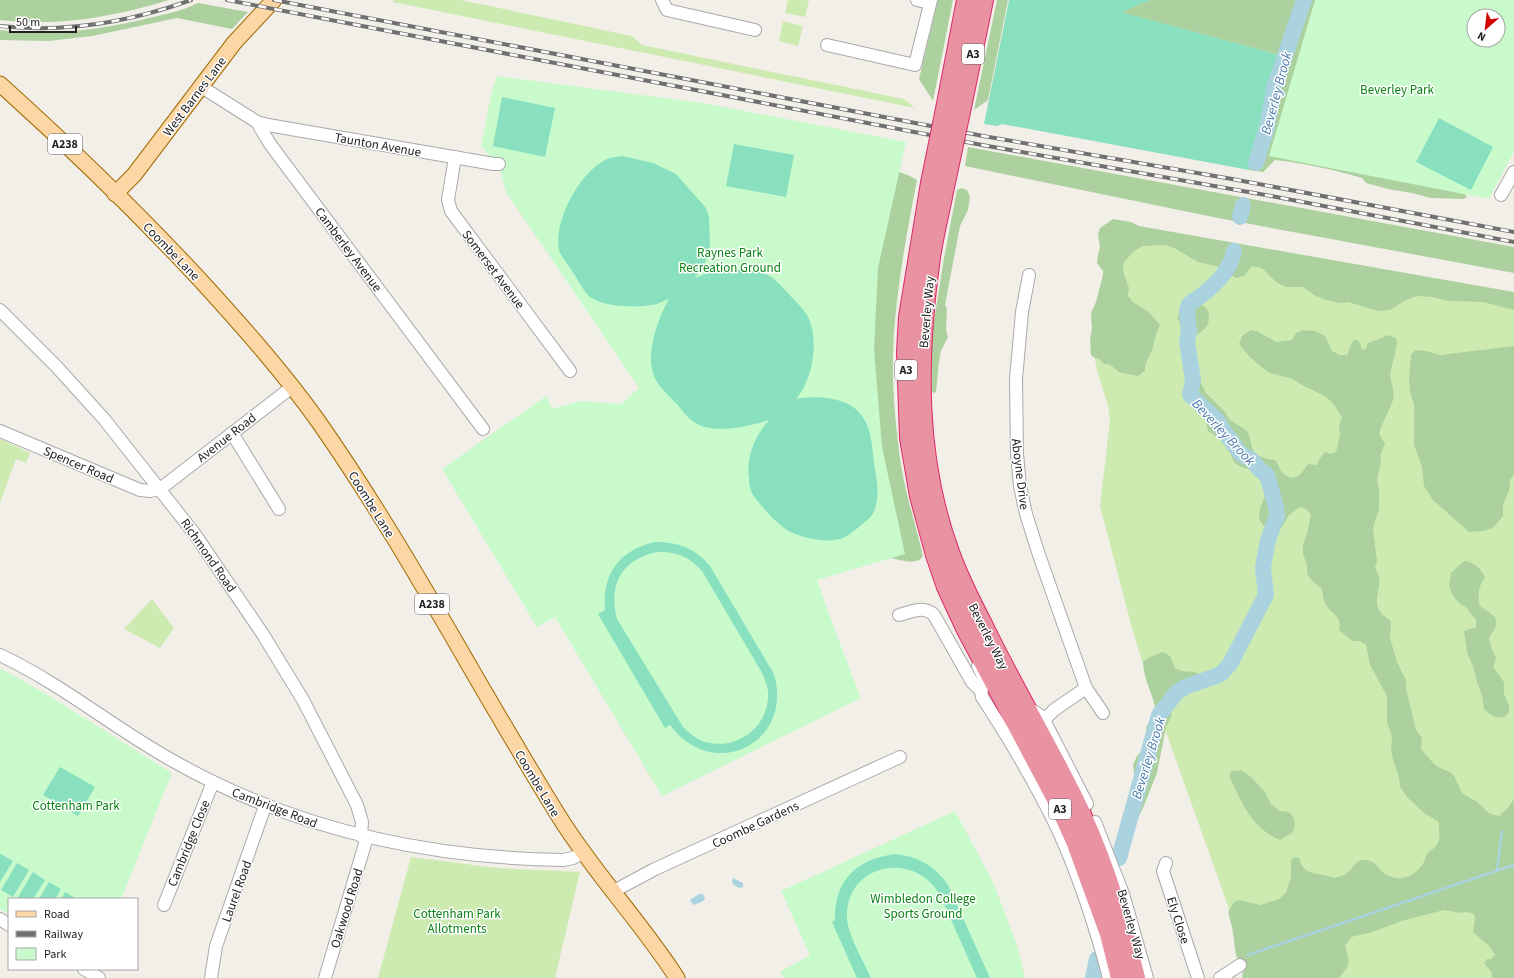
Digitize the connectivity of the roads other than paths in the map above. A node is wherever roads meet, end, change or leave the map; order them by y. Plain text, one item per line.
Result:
1 (274, 0) edge
2 (662, 0) edge
3 (917, 0) edge
4 (966, 0) edge
5 (984, 0) edge
6 (931, 2) edge
7 (755, 30) dead end
8 (827, 45) dead end
9 (0, 84) edge
10 (200, 86) junction
11 (954, 106) junction
12 (257, 122) junction
13 (455, 157) junction
14 (499, 164) dead end
15 (1514, 172) edge
16 (938, 185) junction
17 (115, 194) junction
18 (1501, 195) dead end
19 (1029, 275) dead end
20 (0, 310) edge
21 (570, 371) dead end
22 (292, 387) junction
23 (483, 429) dead end
24 (0, 431) edge
25 (232, 433) junction
26 (160, 489) junction
27 (279, 509) dead end
28 (899, 615) dead end
29 (976, 651) junction
30 (0, 655) edge
31 (1086, 688) junction
32 (981, 691) junction
33 (1024, 705) junction
34 (1103, 713) dead end
35 (1044, 720) junction
36 (900, 757) dead end
37 (213, 782) junction
38 (265, 806) junction
39 (364, 837) junction
40 (582, 853) junction
41 (1166, 863) dead end
42 (612, 892) junction
43 (164, 905) dead end
44 (1240, 965) dead end
45 (86, 970) edge
46 (99, 978) edge
47 (211, 978) edge
48 (325, 978) edge
49 (677, 978) edge
50 (1109, 978) edge
51 (1120, 978) edge
52 (1136, 978) edge
53 (1147, 978) edge
54 (1198, 978) edge
55 (1220, 978) edge

1 - 10 main road, West Barnes Lane
2 - 7 street
3 - 6 street
4 - 11 highway, Beverley Way / A3
5 - 11 highway, Beverley Way / A3
6 - 8 street
9 - 17 main road, Coombe Lane / A238
10 - 12 street, Camberley Avenue
10 - 17 main road, West Barnes Lane
11 - 16 highway, Beverley Way / A3, bridge
12 - 13 street, Taunton Avenue
12 - 23 street, Camberley Avenue
13 - 14 street, Taunton Avenue
13 - 21 street, Somerset Avenue
15 - 18 street
16 - 29 highway, Beverley Way / A3
16 - 33 highway, Beverley Way / A3
17 - 22 main road, Coombe Lane / A238
19 - 31 street, Aboyne Drive
20 - 26 street, Richmond Road
22 - 25 street, Avenue Road
22 - 40 main road, Coombe Lane / A238
24 - 26 street, Spencer Road
25 - 26 street, Avenue Road
25 - 27 street
26 - 39 street, Richmond Road
28 - 32 street, Beverley Way
29 - 32 street, Beverley Way
29 - 51 highway, Beverley Way / A3
30 - 37 street, Cambridge Road
31 - 34 street, Aboyne Drive
31 - 35 street
32 - 50 street, Beverley Way
33 - 35 street, Beverley Way
33 - 52 highway, Beverley Way / A3
35 - 53 street, Beverley Way
36 - 42 street, Coombe Gardens
37 - 38 street, Cambridge Road
37 - 43 street, Cambridge Close
38 - 39 street, Cambridge Road
38 - 47 street, Laurel Road
39 - 40 street, Cambridge Road
39 - 48 street, Oakwood Road
40 - 42 main road, Coombe Lane / A238
41 - 54 street, Ely Close
42 - 49 main road, Coombe Lane / A238
44 - 55 street
45 - 46 street

